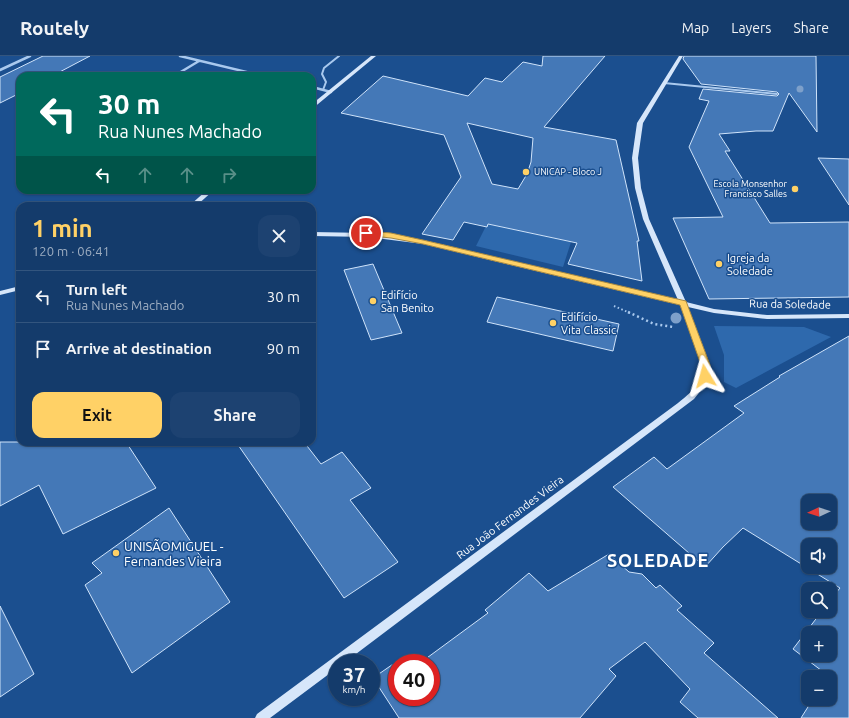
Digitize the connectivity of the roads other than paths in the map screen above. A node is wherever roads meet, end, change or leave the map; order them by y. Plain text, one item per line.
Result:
1 (30, 56) edge
2 (180, 56) edge
3 (339, 56) edge
4 (374, 56) edge
5 (681, 56) edge
6 (199, 61) junction
7 (0, 70) edge
8 (181, 72) edge
9 (246, 72) edge
10 (664, 83) junction
11 (316, 88) edge
12 (323, 90) junction
13 (331, 92) junction
14 (777, 94) dead end
15 (316, 105) edge
16 (206, 194) edge
17 (197, 202) edge
18 (316, 234) edge
19 (16, 289) edge
20 (0, 293) edge
21 (683, 303) junction
22 (849, 316) edge
23 (261, 718) edge

1 - 7 street
2 - 6 street
3 - 12 lane
4 - 13 street
5 - 10 street, Rua João Fernandes Vieira
6 - 8 street
6 - 9 street
10 - 14 lane
10 - 21 street, Rua João Fernandes Vieira
11 - 12 street
12 - 13 street
13 - 15 street
16 - 17 street
18 - 21 street, Rua da Soledade
19 - 20 street
21 - 22 street, Rua da Soledade
21 - 23 street, Rua João Fernandes Vieira

